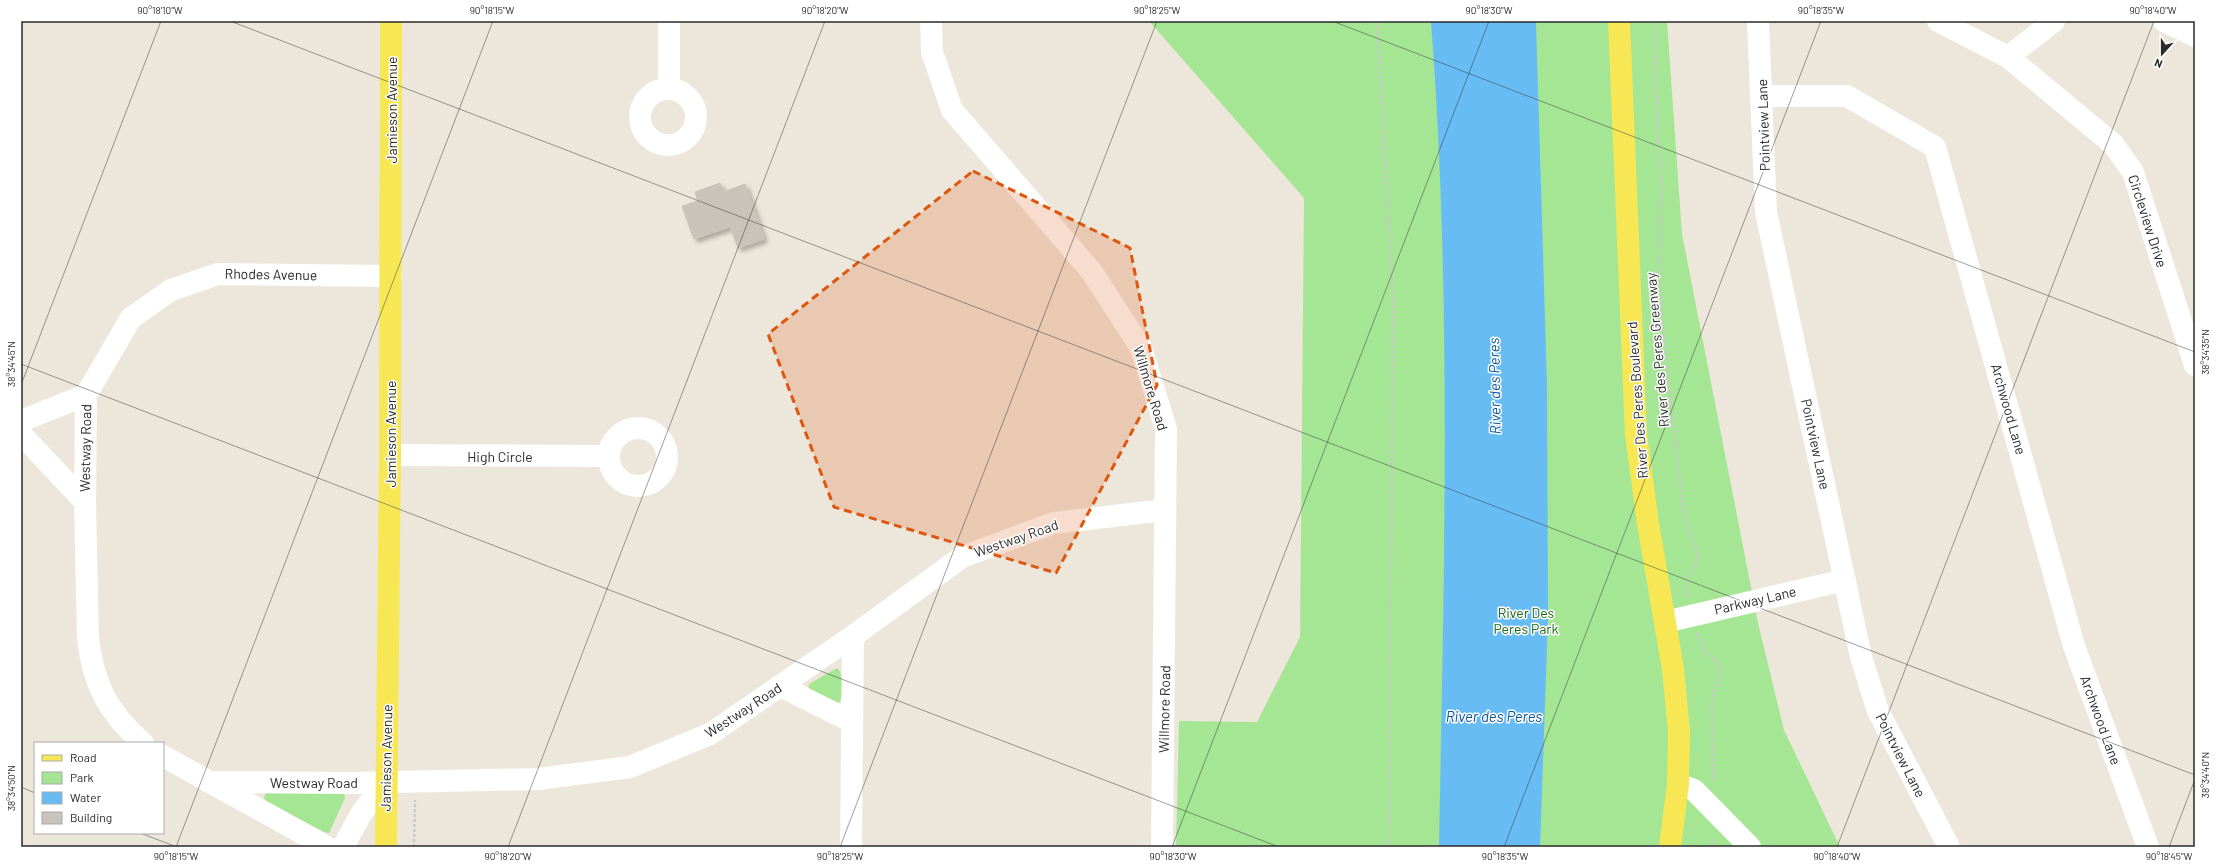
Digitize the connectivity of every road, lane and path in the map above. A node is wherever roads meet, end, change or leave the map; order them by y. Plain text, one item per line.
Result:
1 (391, 21) edge
2 (670, 21) edge
3 (931, 21) edge
4 (1377, 21) edge
5 (1619, 21) edge
6 (1654, 21) edge
7 (1758, 21) edge
8 (1938, 21) edge
9 (2054, 21) edge
10 (2164, 21) edge
11 (2195, 36) edge
12 (2008, 57) junction
13 (669, 89) dead end
14 (1762, 96) junction
15 (391, 276) junction
16 (2194, 360) edge
17 (86, 395) junction
18 (21, 422) edge
19 (21, 434) edge
20 (390, 455) junction
21 (609, 456) dead end
22 (85, 502) junction
23 (1166, 510) junction
24 (1845, 580) junction
25 (1689, 600) dead end
26 (1665, 622) junction
27 (1696, 627) dead end
28 (853, 636) junction
29 (780, 686) junction
30 (852, 722) junction
31 (142, 742) edge
32 (164, 757) edge
33 (209, 782) junction
34 (386, 782) junction
35 (1678, 784) junction
36 (1713, 810) junction
37 (327, 847) edge
38 (343, 847) edge
39 (386, 847) edge
40 (851, 847) edge
41 (1162, 847) edge
42 (1389, 847) edge
43 (1670, 847) edge
44 (1712, 847) edge
45 (1750, 847) edge
46 (1949, 847) edge
47 (2148, 847) edge

1 - 15 main road, Jamieson Avenue
2 - 13 street
3 - 23 street, Willmore Road
4 - 42 path
5 - 26 main road, River Des Peres Boulevard
6 - 25 path, River des Peres Greenway
7 - 14 street, Pointview Lane
8 - 12 street, Circleview Drive
9 - 12 street
10 - 11 street
12 - 16 street, Circleview Drive
14 - 24 street, Pointview Lane
14 - 47 street, Archwood Lane
15 - 17 street, Rhodes Avenue
15 - 20 main road, Jamieson Avenue
17 - 18 street
17 - 22 street, Westway Road
19 - 22 street, Westway Road
20 - 21 street, High Circle
20 - 34 main road, Jamieson Avenue
22 - 31 street, Westway Road
23 - 28 street, Westway Road
23 - 41 street, Willmore Road
24 - 26 street, Parkway Lane
24 - 46 street, Pointview Lane
26 - 35 main road, River Des Peres Boulevard
27 - 36 path
28 - 29 street, Westway Road
28 - 30 street
29 - 30 street
29 - 34 street, Westway Road
30 - 40 street
32 - 33 street, Westway Road
33 - 34 street, Westway Road
33 - 37 street, Westway Road
34 - 38 street
34 - 39 main road, Jamieson Avenue
35 - 36 street
35 - 43 main road, River Des Peres Boulevard
36 - 44 path
36 - 45 street

